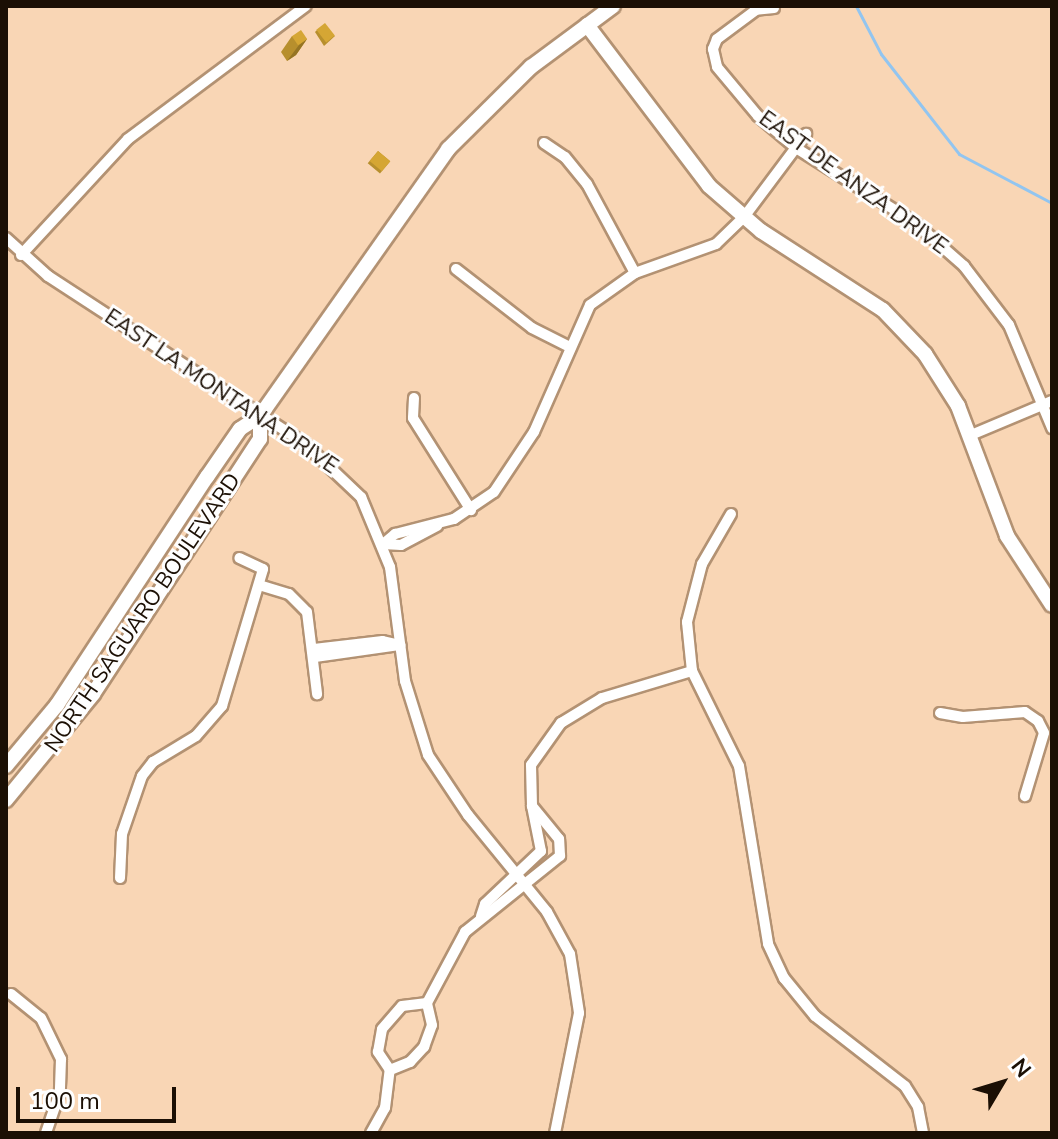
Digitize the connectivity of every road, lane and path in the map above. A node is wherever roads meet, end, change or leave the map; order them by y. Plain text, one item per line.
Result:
1 (306, 6) edge
2 (613, 6) edge
3 (774, 8) edge
4 (587, 25) junction
5 (806, 134) dead end
6 (544, 143) dead end
7 (796, 148) junction
8 (744, 217) junction
9 (6, 238) edge
10 (21, 255) junction
11 (456, 269) dead end
12 (635, 273) junction
13 (568, 346) junction
14 (414, 398) dead end
15 (1048, 403) edge
16 (260, 416) junction
17 (1052, 428) edge
18 (971, 435) junction
19 (471, 510) junction
20 (731, 514) dead end
21 (383, 544) junction
22 (239, 558) dead end
23 (259, 585) junction
24 (1052, 605) edge
25 (401, 645) junction
26 (314, 653) junction
27 (692, 671) junction
28 (317, 694) dead end
29 (940, 713) dead end
30 (1048, 732) edge
31 (6, 766) edge
32 (1025, 796) dead end
33 (6, 800) edge
34 (532, 806) junction
35 (543, 846) junction
36 (560, 846) junction
37 (120, 878) dead end
38 (522, 881) junction
39 (8, 992) edge
40 (427, 1003) junction
41 (390, 1070) junction
42 (46, 1133) edge
43 (371, 1133) edge
44 (555, 1133) edge
45 (923, 1133) edge

1 - 10 street
2 - 4 main road, NORTH SAGUARO BOULEVARD
3 - 7 street, EAST DE ANZA DRIVE
4 - 8 main road
4 - 16 main road, NORTH SAGUARO BOULEVARD
5 - 7 street
6 - 12 street
7 - 8 street
7 - 15 street, EAST DE ANZA DRIVE
8 - 12 street
8 - 18 main road
9 - 10 street, EAST LA MONTANA DRIVE
10 - 16 street, EAST LA MONTANA DRIVE
11 - 13 street
12 - 13 street
13 - 19 street
14 - 19 street
15 - 17 street, EAST DE ANZA DRIVE
15 - 18 street
16 - 21 street, EAST LA MONTANA DRIVE
16 - 31 main road, NORTH SAGUARO BOULEVARD
16 - 33 main road, NORTH SAGUARO BOULEVARD
18 - 24 main road
19 - 21 street
20 - 27 street
21 - 25 street, EAST LA MONTANA DRIVE
22 - 23 street
23 - 26 street
23 - 37 street
25 - 26 street
25 - 38 street, EAST LA MONTANA DRIVE
26 - 28 street
27 - 34 street
27 - 45 street
29 - 30 street
30 - 32 street
34 - 35 street
34 - 36 street
35 - 36 street
35 - 38 street
36 - 38 street
38 - 40 street
38 - 44 street, EAST LA MONTANA DRIVE
39 - 42 street
40 - 41 street
40 - 41 street
41 - 43 street

